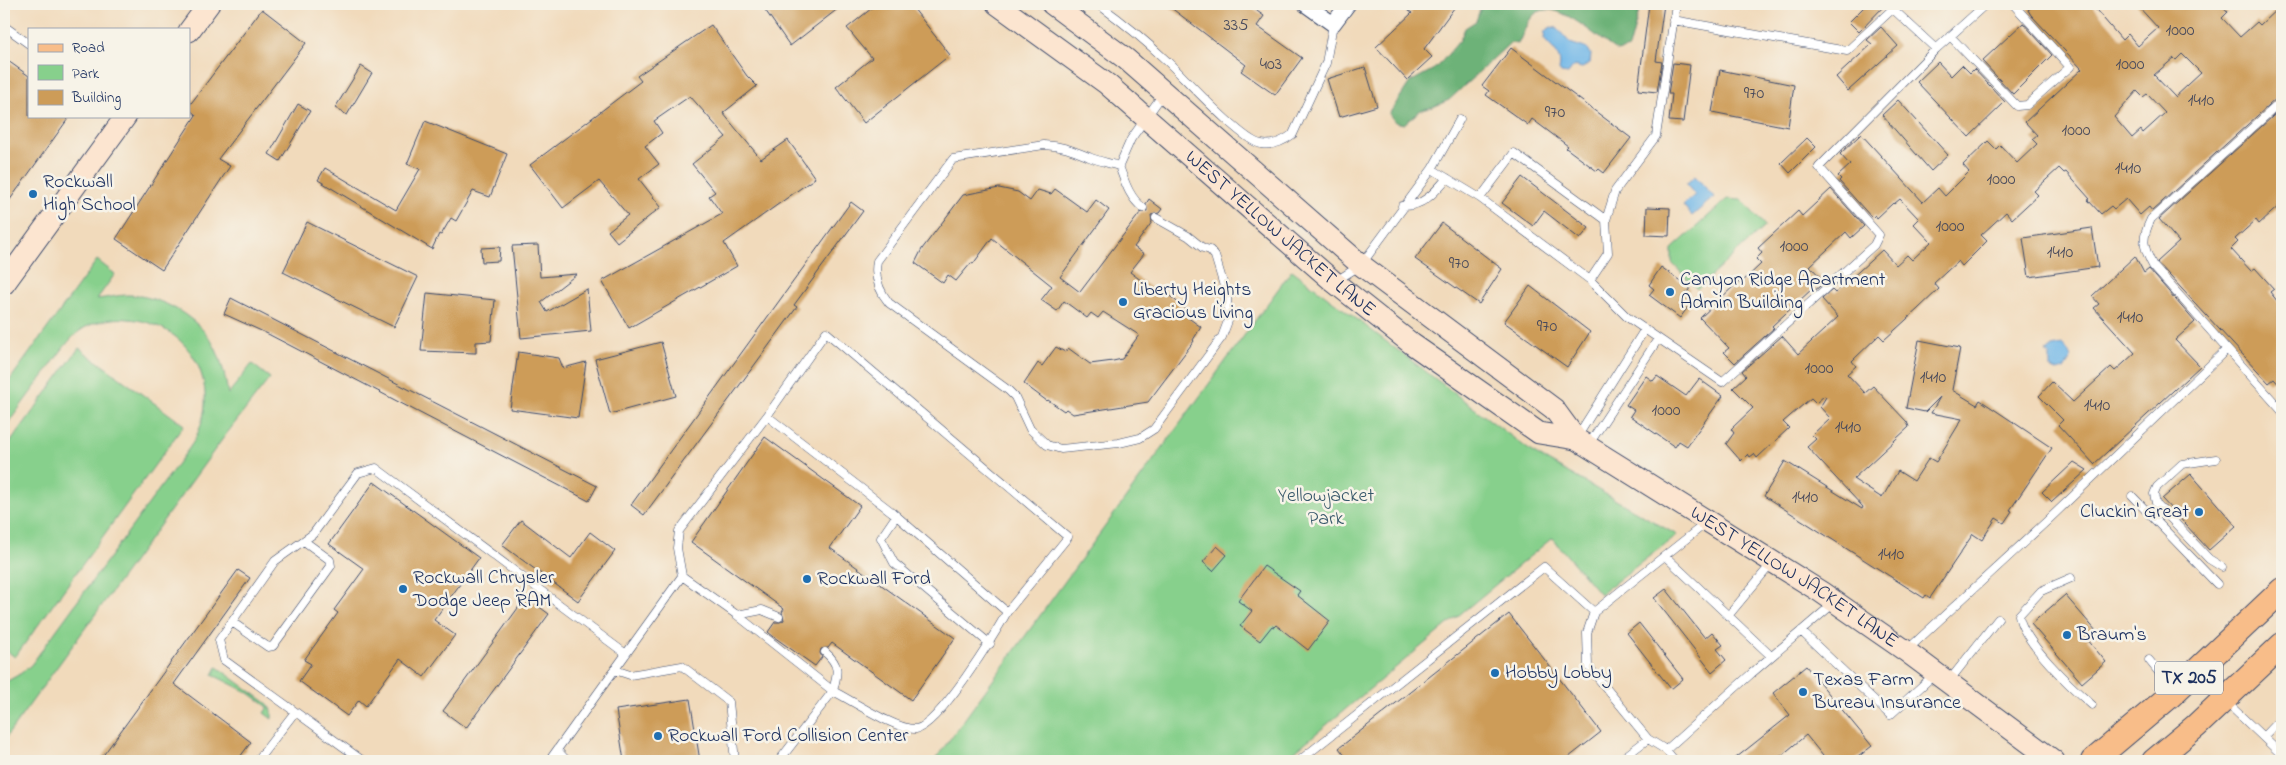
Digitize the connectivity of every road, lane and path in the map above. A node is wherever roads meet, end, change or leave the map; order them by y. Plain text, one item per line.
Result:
1 (207, 4) edge
2 (998, 4) edge
3 (1052, 4) edge
4 (1098, 4) edge
5 (1306, 4) edge
6 (1348, 4) edge
7 (1676, 4) edge
8 (1986, 4) edge
9 (2013, 4) edge
10 (1895, 6) edge
11 (1674, 20) junction
12 (1332, 24) junction
13 (4, 26) edge
14 (190, 30) edge
15 (1950, 36) junction
16 (28, 43) edge
17 (1936, 49) junction
18 (1164, 92) junction
19 (2282, 101) edge
20 (125, 118) edge
21 (1145, 118) junction
22 (1460, 119) dead end
23 (1119, 166) junction
24 (1432, 169) junction
25 (1448, 178) junction
26 (1480, 198) junction
27 (1402, 206) junction
28 (1143, 208) dead end
29 (1156, 218) dead end
30 (1606, 220) junction
31 (1361, 265) junction
32 (1590, 280) junction
33 (1334, 282) junction
34 (4, 284) edge
35 (1645, 329) junction
36 (1658, 339) junction
37 (2226, 350) junction
38 (2282, 411) edge
39 (767, 416) junction
40 (1582, 442) junction
41 (2216, 459) dead end
42 (2132, 496) dead end
43 (896, 516) junction
44 (1708, 522) junction
45 (304, 541) junction
46 (1665, 556) junction
47 (1773, 562) junction
48 (2222, 568) dead end
49 (682, 576) junction
50 (2071, 578) dead end
51 (2217, 584) dead end
52 (2282, 590) edge
53 (1834, 602) junction
54 (1007, 612) junction
55 (1594, 612) junction
56 (738, 615) junction
57 (1728, 616) junction
58 (779, 617) dead end
59 (1998, 619) dead end
60 (232, 622) junction
61 (1800, 631) junction
62 (990, 644) junction
63 (2282, 645) edge
64 (1906, 650) junction
65 (825, 652) dead end
66 (626, 654) junction
67 (1771, 656) junction
68 (2149, 660) dead end
69 (615, 670) junction
70 (1943, 677) junction
71 (833, 691) junction
72 (2174, 692) junction
73 (2224, 700) junction
74 (2092, 705) dead end
75 (296, 712) junction
76 (2282, 717) edge
77 (2263, 737) junction
78 (1648, 739) junction
79 (557, 750) junction
80 (1666, 750) junction
81 (2282, 755) edge
82 (257, 761) edge
83 (363, 761) edge
84 (549, 761) edge
85 (567, 761) edge
86 (736, 761) edge
87 (779, 761) edge
88 (1299, 761) edge
89 (1619, 761) edge
90 (1675, 761) edge
91 (2054, 761) edge
92 (2093, 761) edge
93 (2154, 761) edge

1 - 14 street
2 - 21 street, WEST YELLOW JACKET LANE
3 - 18 street, WEST YELLOW JACKET LANE
4 - 12 lane
5 - 12 street
6 - 12 street
7 - 11 lane
8 - 15 lane
9 - 15 lane
10 - 11 lane
10 - 17 lane
11 - 30 lane
13 - 16 lane
15 - 17 lane
17 - 36 lane
18 - 21 lane
18 - 31 street, WEST YELLOW JACKET LANE
19 - 37 lane
20 - 34 street
21 - 23 lane
21 - 33 street, WEST YELLOW JACKET LANE
22 - 24 lane
23 - 28 lane
23 - 29 lane
24 - 25 lane
24 - 27 lane
25 - 26 lane
25 - 27 lane
26 - 30 lane
26 - 32 lane
27 - 31 lane
30 - 32 lane
31 - 33 lane
31 - 40 street, WEST YELLOW JACKET LANE
32 - 35 lane
33 - 40 street, WEST YELLOW JACKET LANE
35 - 36 lane
35 - 40 lane
36 - 40 lane
37 - 38 lane
37 - 64 lane
39 - 43 lane
39 - 49 lane
39 - 54 lane
40 - 44 street, WEST YELLOW JACKET LANE
41 - 48 lane
42 - 51 lane
43 - 54 lane
43 - 62 lane
44 - 46 lane
44 - 47 street, WEST YELLOW JACKET LANE
45 - 60 lane
45 - 60 lane
45 - 66 lane
46 - 55 lane
46 - 57 lane
47 - 53 street, WEST YELLOW JACKET LANE
47 - 57 lane
49 - 56 lane
49 - 66 lane
50 - 74 lane
52 - 72 main road, TX 205
53 - 61 lane
53 - 64 street, WEST YELLOW JACKET LANE
54 - 62 lane
55 - 78 lane
55 - 88 lane
56 - 58 lane
56 - 71 lane
57 - 67 lane
59 - 70 lane
60 - 75 lane
61 - 67 lane
61 - 70 lane
62 - 71 lane
63 - 73 main road, TX 205
64 - 70 street, WEST YELLOW JACKET LANE
65 - 71 lane
66 - 69 lane
67 - 80 lane
68 - 72 lane
69 - 79 lane
69 - 86 lane
70 - 91 street, WEST YELLOW JACKET LANE
71 - 87 lane
72 - 92 main road, TX 205
73 - 77 lane
73 - 93 main road, TX 205
75 - 82 lane
75 - 83 lane
76 - 77 lane
77 - 81 lane
78 - 80 lane
78 - 89 lane
79 - 84 lane
79 - 85 lane
80 - 90 lane

